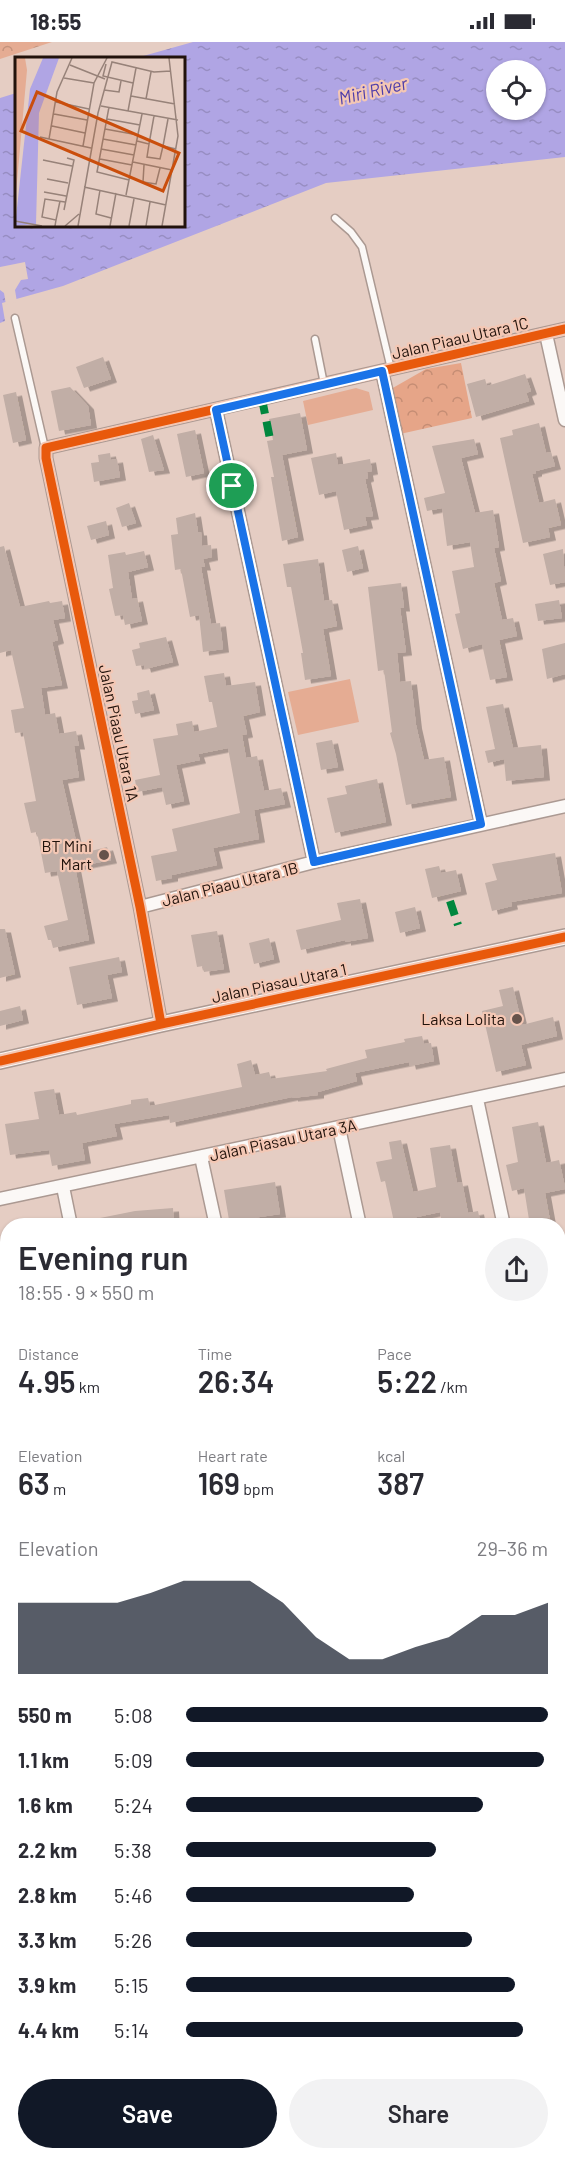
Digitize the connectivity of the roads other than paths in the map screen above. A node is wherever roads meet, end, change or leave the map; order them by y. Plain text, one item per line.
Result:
1 (335, 218) dead end
2 (15, 318) dead end
3 (565, 328) edge
4 (546, 334) junction
5 (315, 339) dead end
6 (387, 370) junction
7 (324, 384) junction
8 (216, 410) junction
9 (565, 420) edge
10 (45, 448) junction
11 (565, 806) edge
12 (481, 824) junction
13 (314, 862) junction
14 (140, 907) junction
15 (565, 938) edge
16 (160, 1024) junction
17 (0, 1061) edge
18 (565, 1079) edge
19 (477, 1099) junction
20 (339, 1128) junction
21 (201, 1157) junction
22 (63, 1187) junction
23 (0, 1199) edge
24 (69, 1218) edge
25 (214, 1218) edge
26 (358, 1218) edge
27 (502, 1218) edge

1 - 6 lane
2 - 10 lane
3 - 4 street, Jalan Piaau Utara 1C
4 - 6 street, Jalan Piaau Utara 1C
4 - 9 street
5 - 7 lane
6 - 7 street, Jalan Piaau Utara 1C
6 - 12 street
7 - 8 street, Jalan Piaau Utara 1C
8 - 10 street, Jalan Piaau Utara 1C
8 - 13 street
10 - 14 street, Jalan Piaau Utara 1A
11 - 12 street, Jalan Piaau Utara 1B
12 - 13 street, Jalan Piaau Utara 1B
13 - 14 street, Jalan Piaau Utara 1B
14 - 16 street, Jalan Piaau Utara 1A
15 - 16 street, Jalan Piasau Utara 1
16 - 17 street, Jalan Piasau Utara 1
18 - 19 street, Jalan Piasau Utara 3A
19 - 20 street, Jalan Piasau Utara 3A
19 - 27 street
20 - 21 street, Jalan Piasau Utara 3A
20 - 26 street
21 - 22 street, Jalan Piasau Utara 3A
21 - 25 street
22 - 23 street, Jalan Piasau Utara 3A
22 - 24 street

